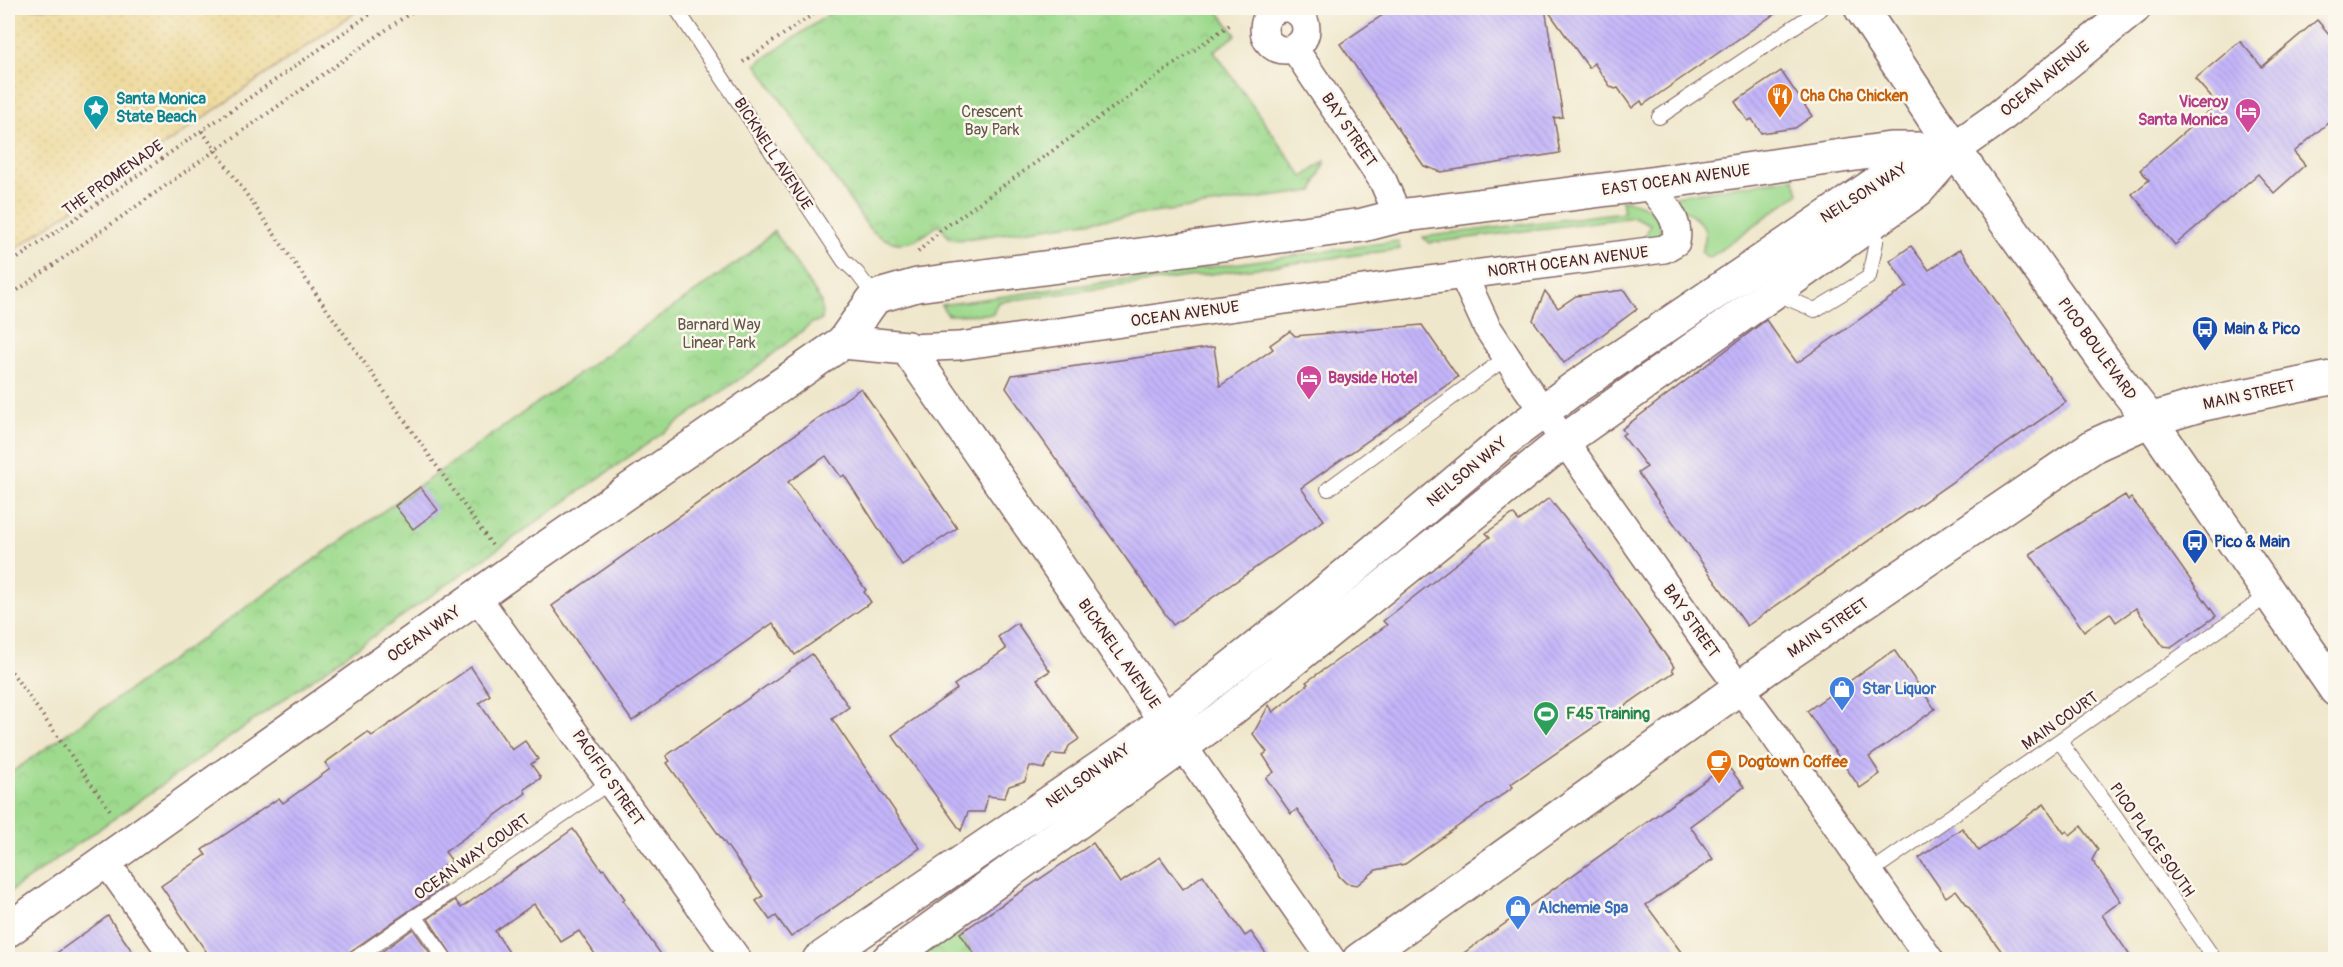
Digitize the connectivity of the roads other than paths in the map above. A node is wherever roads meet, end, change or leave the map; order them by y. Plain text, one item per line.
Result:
1 (676, 8) edge
2 (1822, 8) edge
3 (1860, 8) edge
4 (2134, 8) edge
5 (1266, 11) edge
6 (1310, 13) edge
7 (1294, 48) junction
8 (1659, 117) dead end
9 (1954, 149) junction
10 (1649, 184) junction
11 (1398, 216) junction
12 (1876, 219) junction
13 (1463, 275) junction
14 (1773, 292) junction
15 (875, 297) junction
16 (843, 342) junction
17 (907, 348) junction
18 (1507, 357) junction
19 (2336, 377) edge
20 (1544, 411) junction
21 (2150, 420) junction
22 (1565, 440) junction
23 (1328, 489) dead end
24 (2269, 595) junction
25 (477, 597) junction
26 (1739, 688) junction
27 (2336, 690) edge
28 (1174, 734) junction
29 (2060, 742) junction
30 (610, 782) junction
31 (104, 859) junction
32 (1869, 873) junction
33 (415, 916) junction
34 (8, 930) edge
35 (176, 960) edge
36 (353, 960) edge
37 (446, 960) edge
38 (738, 960) edge
39 (819, 960) edge
40 (888, 960) edge
41 (1332, 960) edge
42 (1359, 960) edge
43 (1930, 960) edge
44 (2215, 960) edge

1 - 15 lane, BICKNELL AVENUE
2 - 8 lane
3 - 9 street, PICO BOULEVARD
4 - 9 street, OCEAN AVENUE
5 - 6 street
5 - 7 street
6 - 7 street
7 - 11 street, BAY STREET
9 - 10 street, EAST OCEAN AVENUE
9 - 12 street, NEILSON WAY
9 - 20 street, NEILSON WAY
9 - 21 street, PICO BOULEVARD
10 - 11 street, EAST OCEAN AVENUE
10 - 13 street, NORTH OCEAN AVENUE
11 - 15 street
12 - 14 street, NEILSON WAY
12 - 14 lane
13 - 17 street, OCEAN AVENUE
13 - 18 street, BAY STREET
14 - 22 street, NEILSON WAY
15 - 16 street, OCEAN WAY
16 - 17 street
16 - 25 street, OCEAN WAY
17 - 28 street, BICKNELL AVENUE
18 - 20 street, BAY STREET
18 - 23 lane
19 - 21 street, MAIN STREET
20 - 22 street, BAY STREET
20 - 28 street, NEILSON WAY
21 - 24 street, PICO BOULEVARD
21 - 26 street, MAIN STREET
22 - 26 street, BAY STREET
22 - 28 street, NEILSON WAY
24 - 27 street, PICO BOULEVARD
24 - 29 lane, MAIN COURT
25 - 30 street, PACIFIC STREET
25 - 31 street, OCEAN WAY
26 - 32 street, BAY STREET
26 - 42 street, MAIN STREET
28 - 39 street, NEILSON WAY
28 - 40 street, NEILSON WAY
28 - 41 street, BICKNELL AVENUE
29 - 32 lane, MAIN COURT
29 - 44 lane, PICO PLACE SOUTH
30 - 33 lane, OCEAN WAY COURT
30 - 38 street, PACIFIC STREET
31 - 34 street, OCEAN WAY
31 - 35 street
32 - 43 street, BAY STREET
33 - 36 lane, OCEAN WAY COURT
33 - 37 lane

